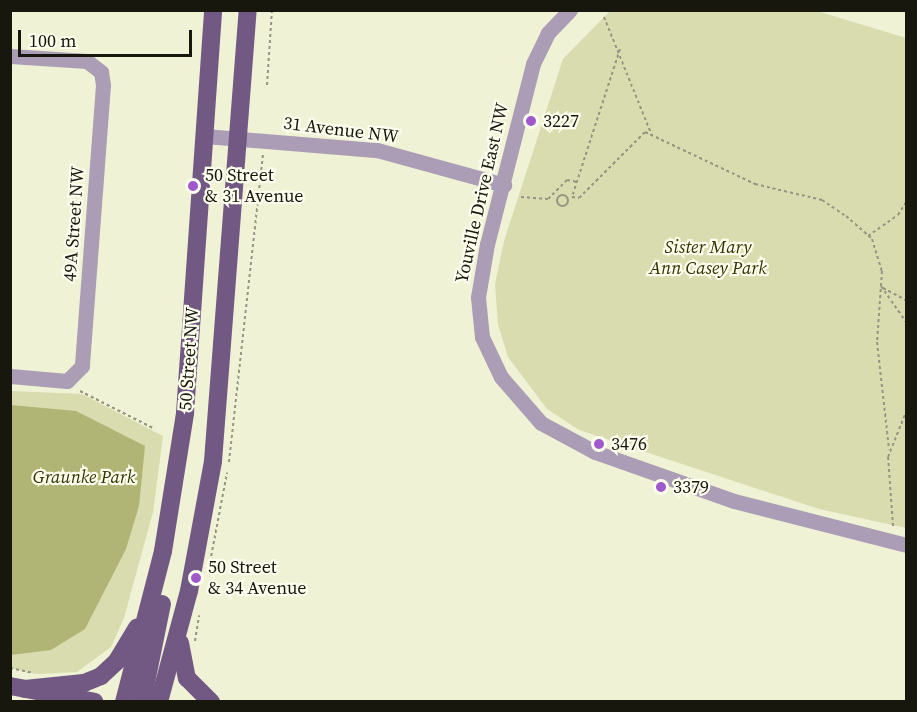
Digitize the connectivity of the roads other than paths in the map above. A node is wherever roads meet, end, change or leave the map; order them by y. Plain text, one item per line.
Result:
1 (213, 10) edge
2 (248, 10) edge
3 (570, 10) edge
4 (10, 56) edge
5 (205, 136) junction
6 (240, 138) junction
7 (504, 185) junction
8 (10, 376) edge
9 (172, 501) junction
10 (906, 545) edge
11 (152, 600) junction
12 (183, 616) junction
13 (18, 688) edge
14 (95, 702) edge
15 (124, 702) edge
16 (142, 702) edge
17 (159, 702) edge
18 (211, 702) edge

1 - 5 main road, 50 Street NW
2 - 6 main road, 50 Street NW
3 - 7 street, Youville Drive East NW
4 - 8 street, 49A Street NW
5 - 6 street, 31 Avenue NW
5 - 9 main road, 50 Street NW
6 - 7 street, 31 Avenue NW
6 - 12 main road, 50 Street NW
7 - 10 street, Youville Drive East NW
9 - 11 main road, 50 Street NW
9 - 16 main road
11 - 13 main road
11 - 15 main road, 50 Street NW
12 - 17 main road, 50 Street NW
12 - 18 main road
13 - 14 main road

